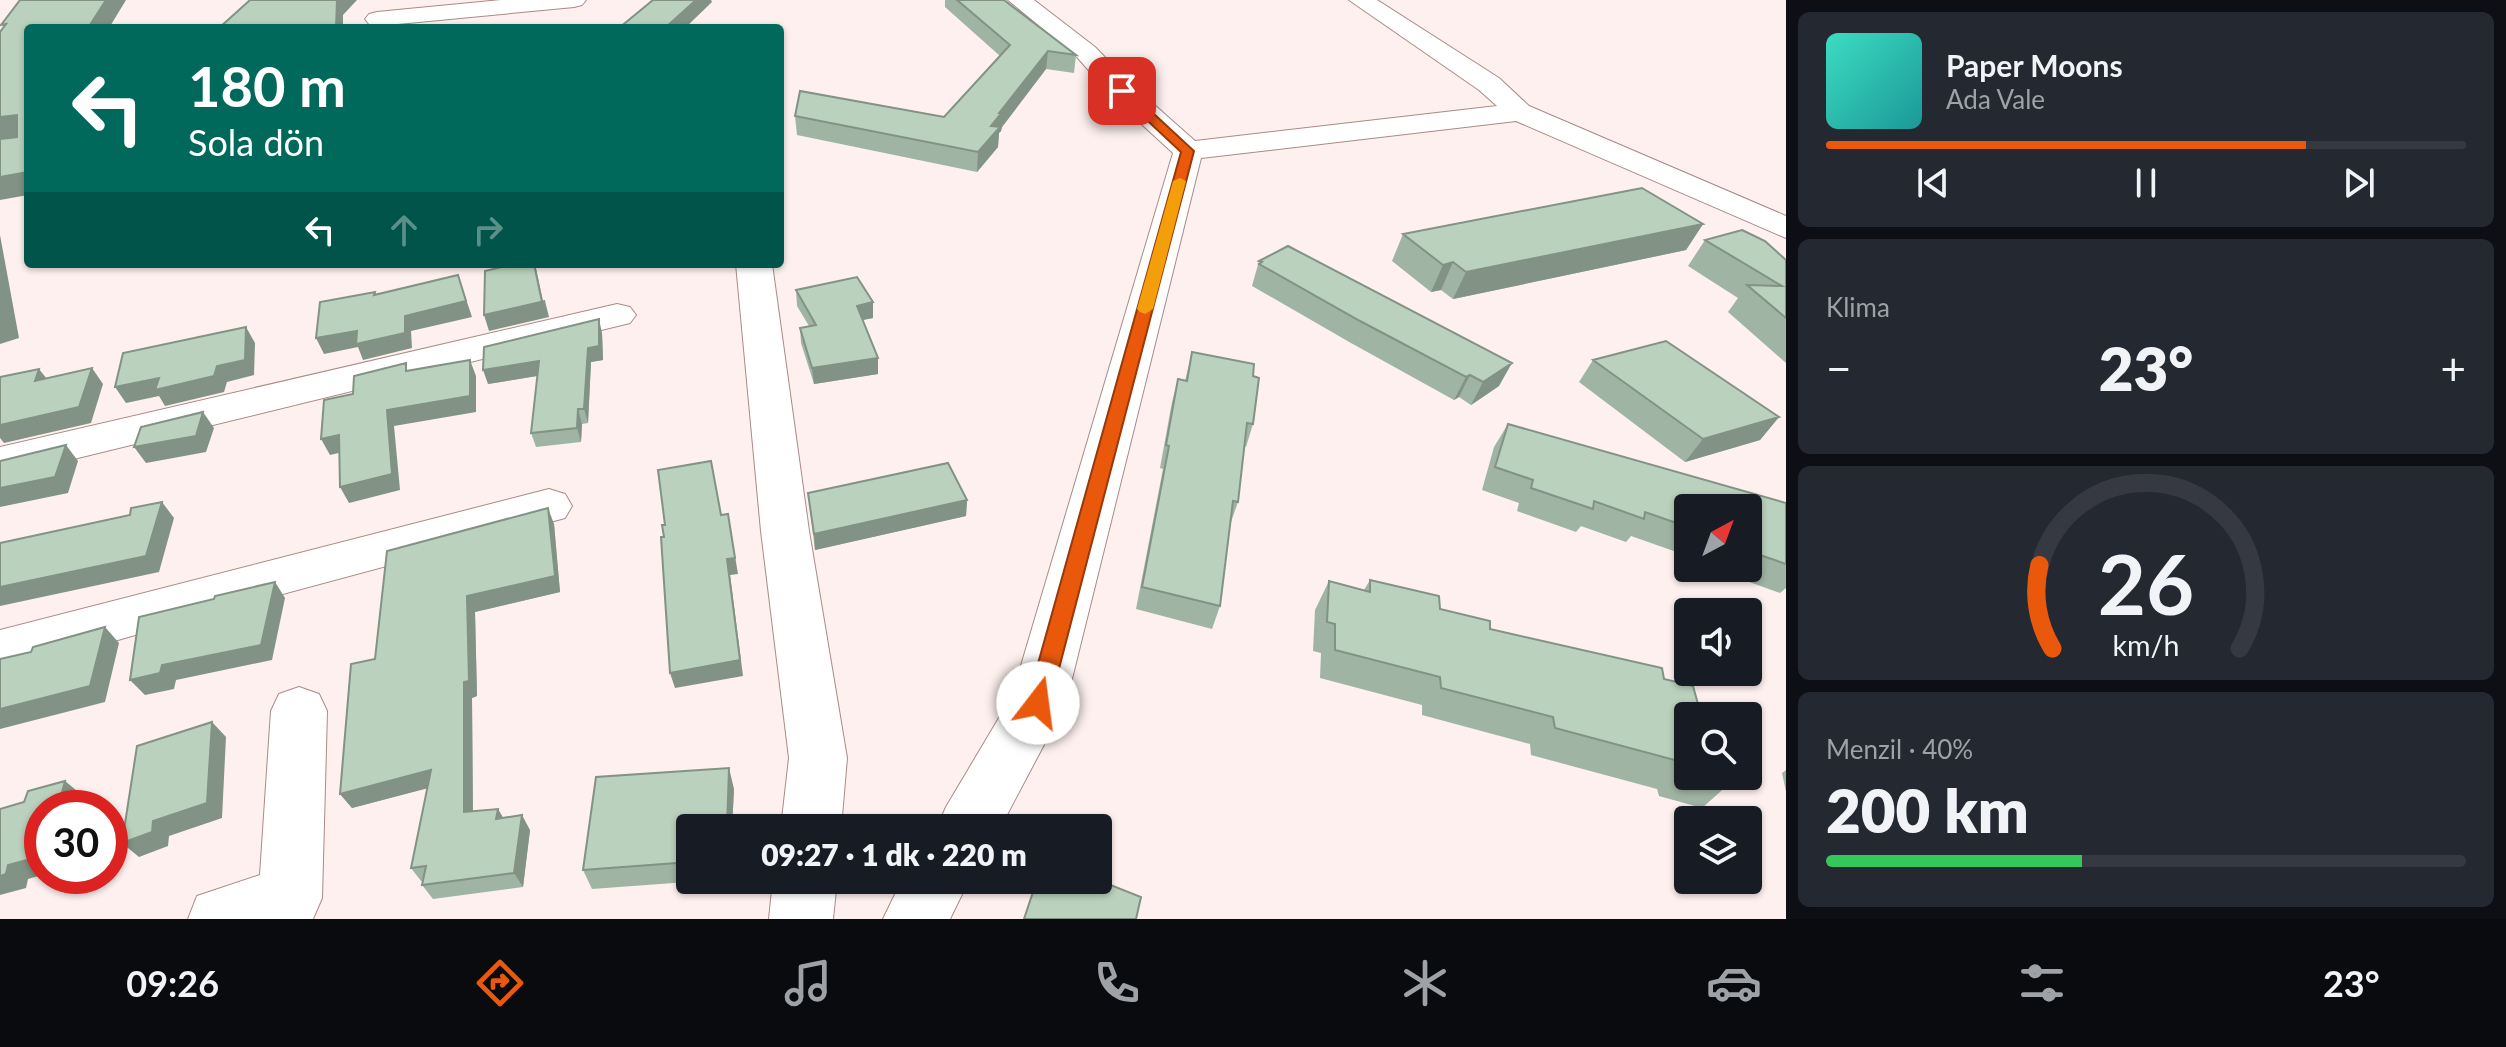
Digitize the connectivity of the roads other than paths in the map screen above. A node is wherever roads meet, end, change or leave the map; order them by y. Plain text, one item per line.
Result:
1 (393, 0) edge
2 (574, 0) edge
3 (1020, 0) edge
4 (1361, 0) edge
5 (375, 24) edge
6 (1519, 112) junction
7 (1188, 151) junction
8 (1786, 228) edge
9 (754, 268) edge
10 (617, 315) dead end
11 (0, 462) edge
12 (549, 506) edge
13 (0, 652) edge
14 (299, 711) dead end
15 (812, 814) edge
16 (975, 814) edge
17 (804, 894) edge
18 (929, 894) edge
19 (285, 909) edge
20 (220, 919) edge
21 (801, 919) edge
22 (915, 919) edge

1 - 5 street
2 - 5 street
3 - 7 street
4 - 6 street
6 - 7 street
6 - 8 street
7 - 16 street
9 - 15 street
10 - 11 street
12 - 13 street
14 - 19 street
17 - 21 street
18 - 22 street
19 - 20 street

